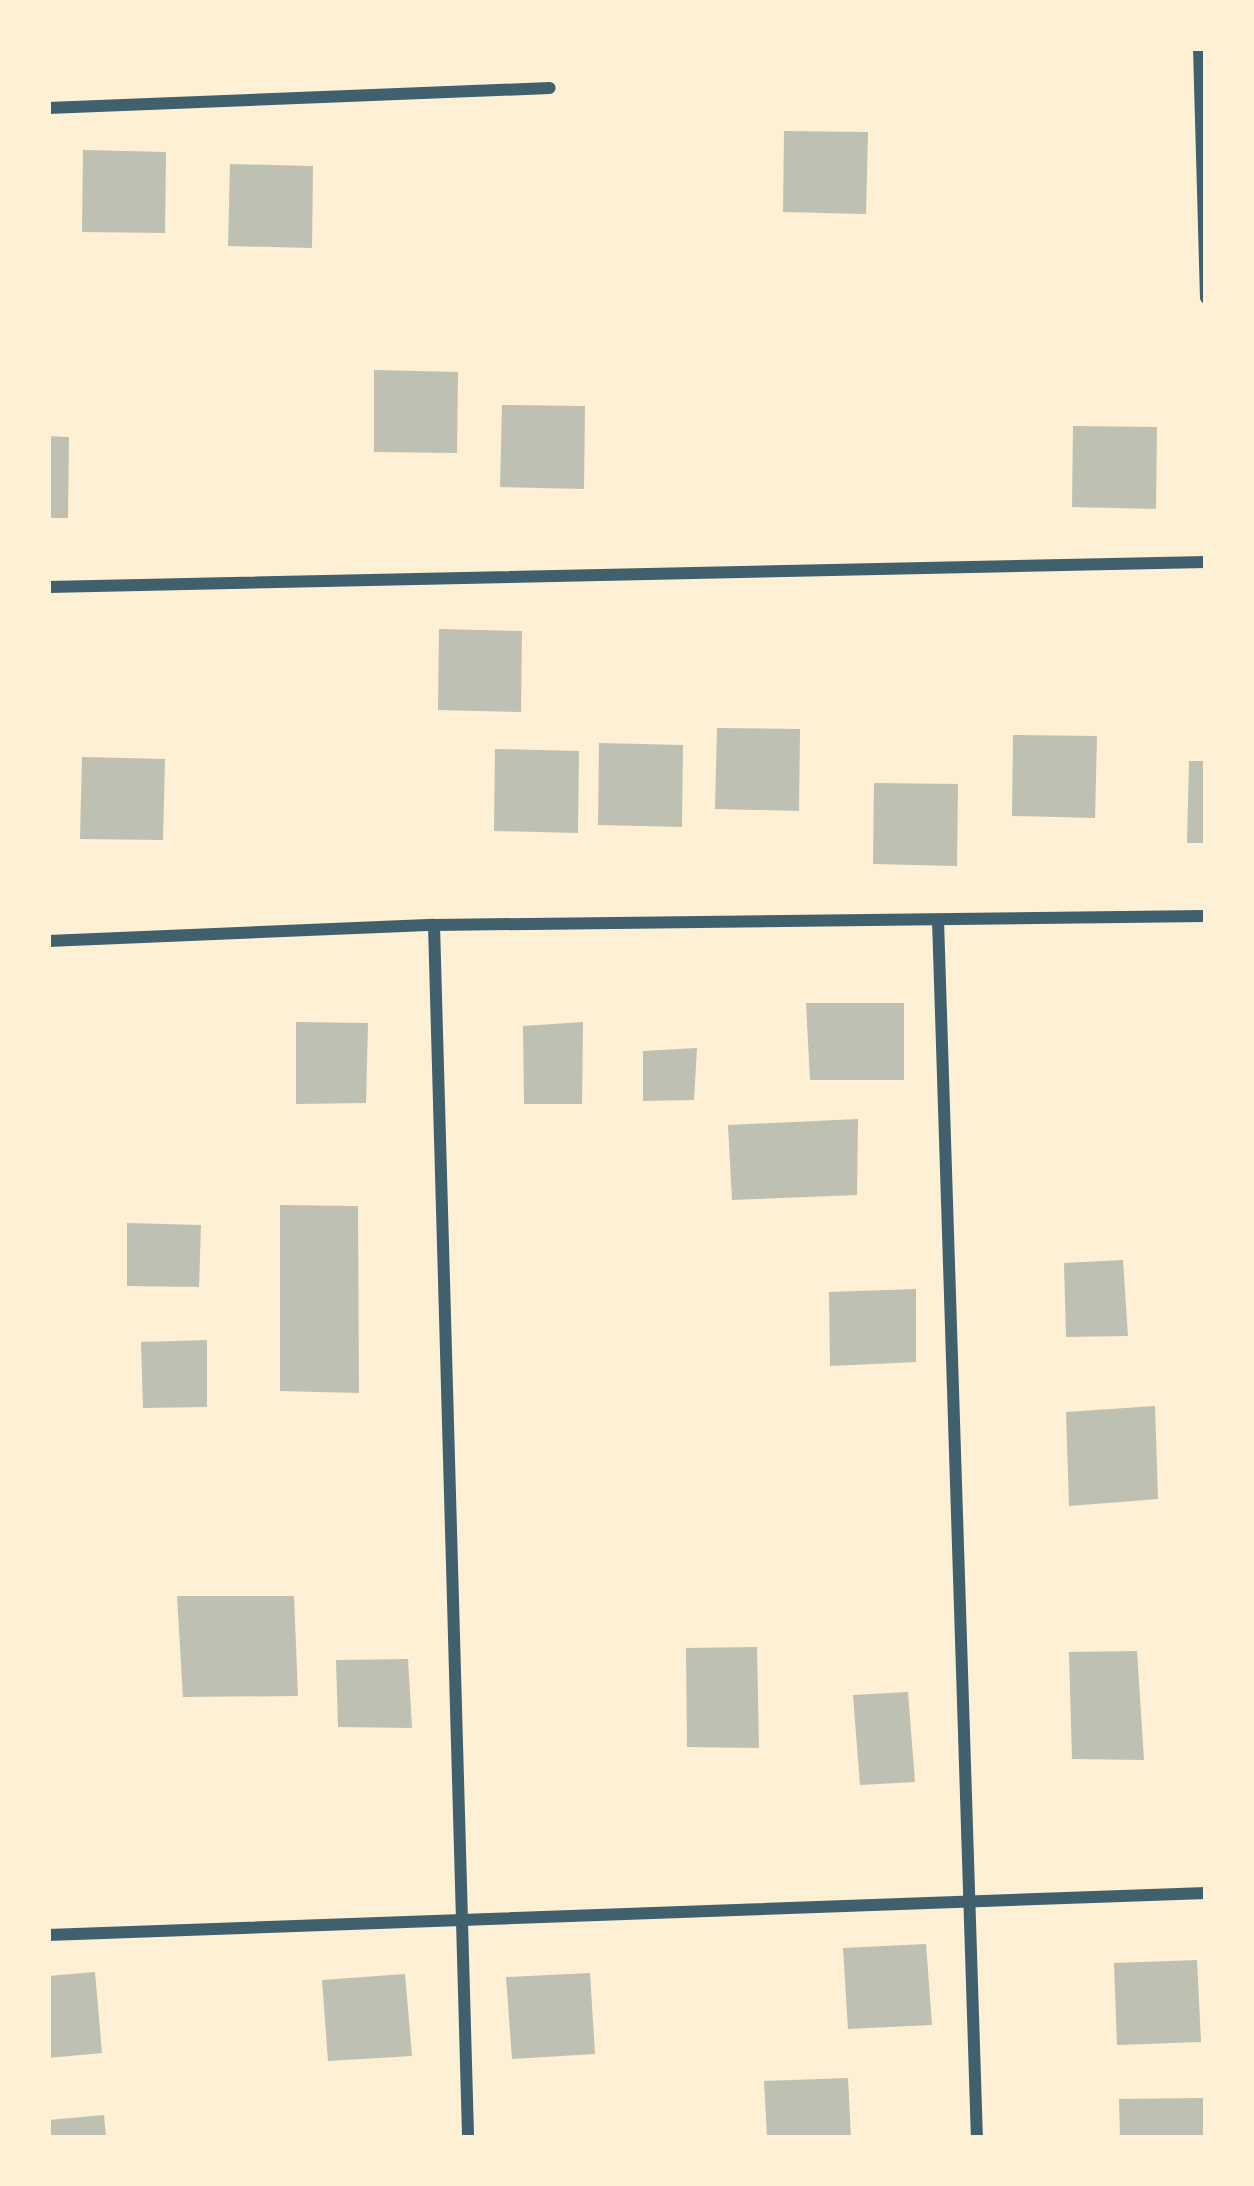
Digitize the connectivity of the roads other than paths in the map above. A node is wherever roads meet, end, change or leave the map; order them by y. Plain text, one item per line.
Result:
1 (1199, 48) edge
2 (550, 88) dead end
3 (48, 108) edge
4 (1206, 298) edge
5 (1206, 562) edge
6 (48, 586) edge
7 (1206, 916) edge
8 (938, 920) junction
9 (434, 925) junction
10 (48, 941) edge
11 (1206, 1893) edge
12 (969, 1900) junction
13 (462, 1918) junction
14 (48, 1935) edge
15 (468, 2138) edge
16 (977, 2138) edge

1 - 4 street
2 - 3 street
5 - 6 street
7 - 8 street
8 - 9 street
8 - 12 street
9 - 10 street
9 - 13 street
11 - 12 street
12 - 13 street
12 - 16 street
13 - 14 street
13 - 15 street

